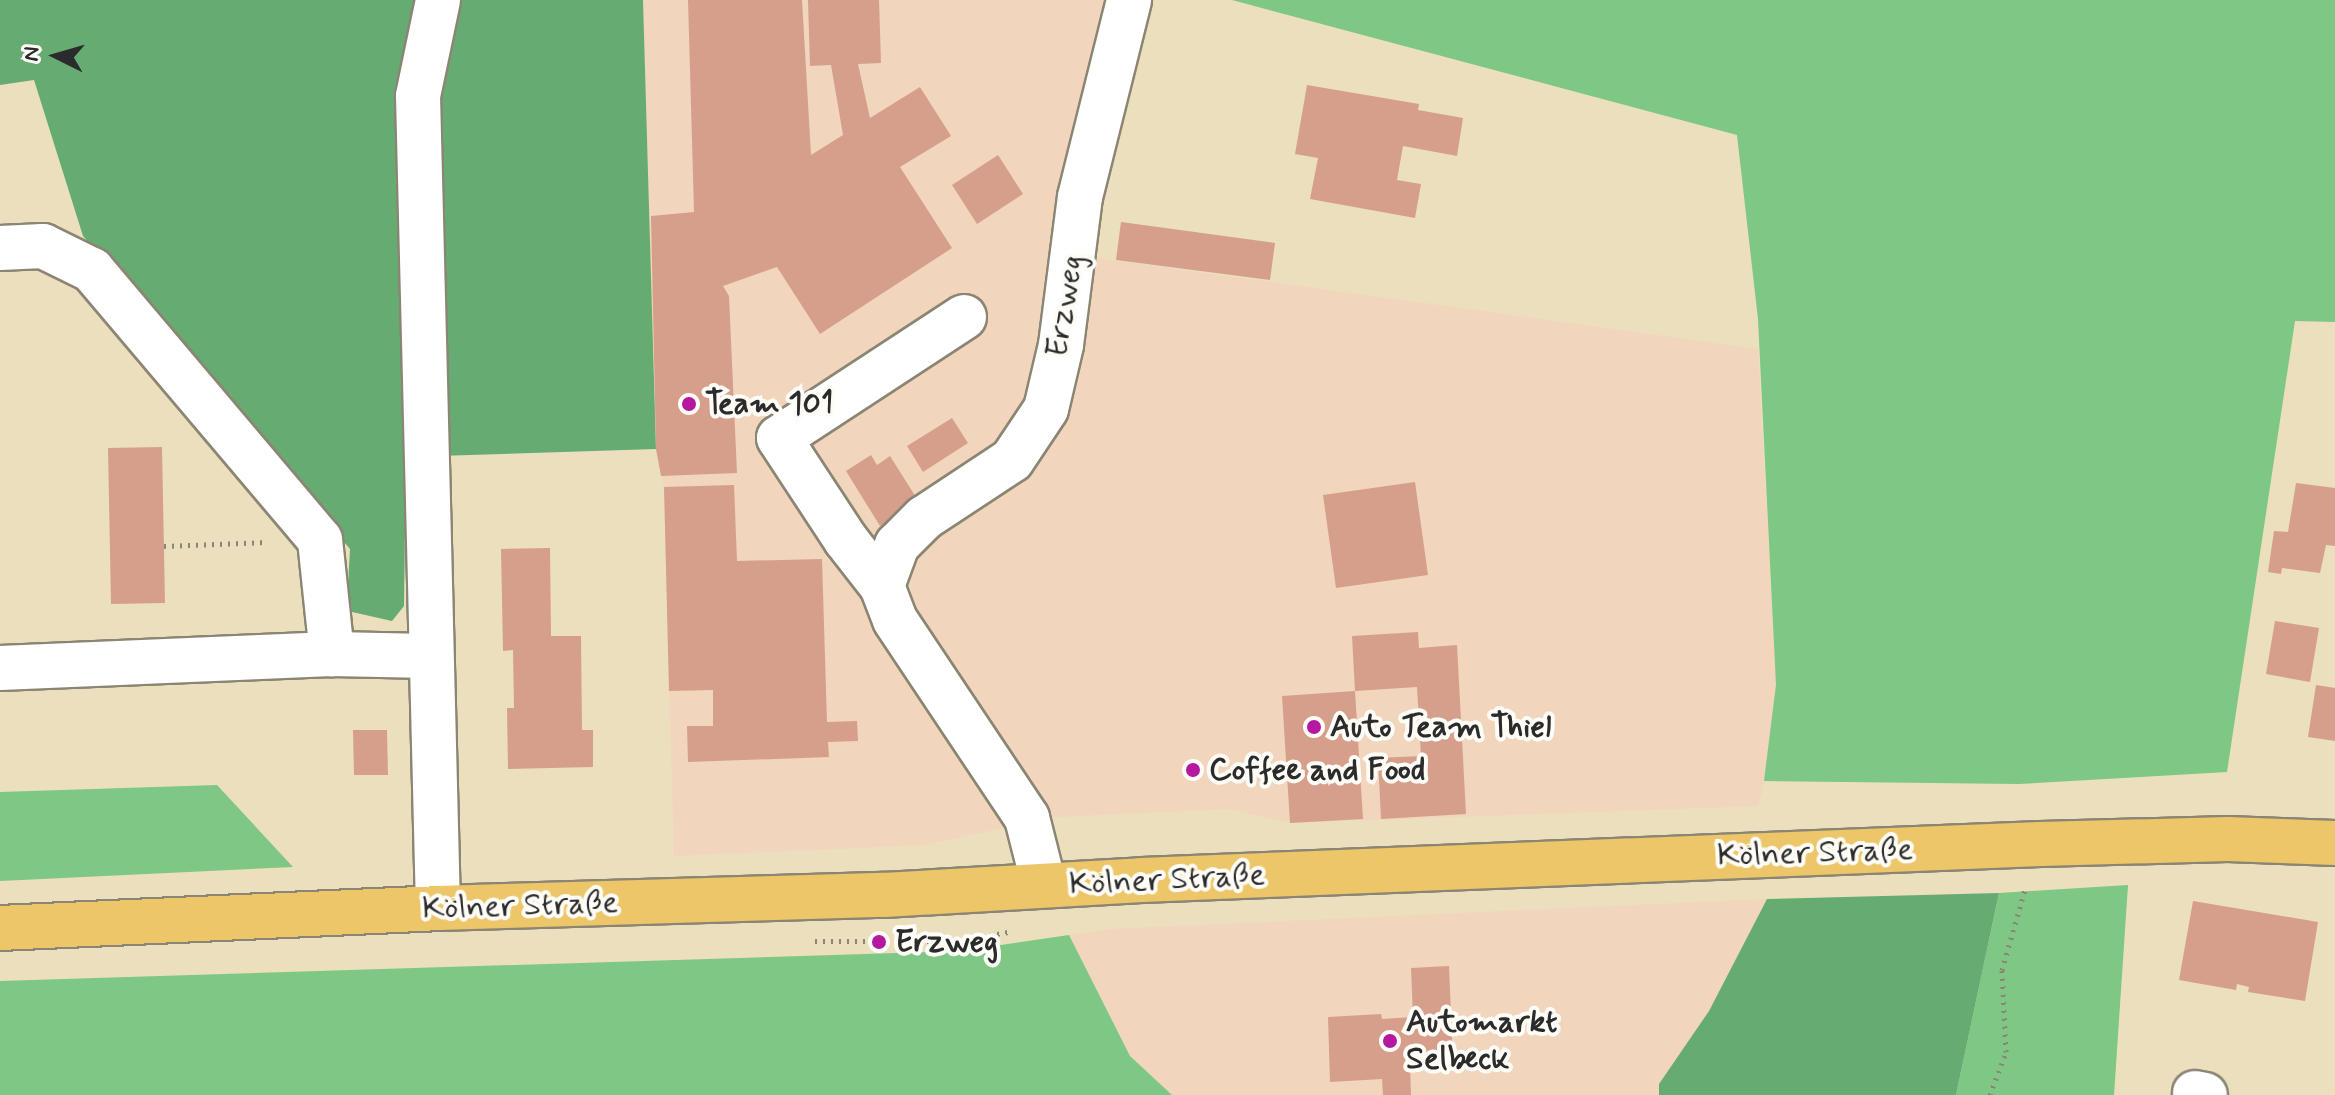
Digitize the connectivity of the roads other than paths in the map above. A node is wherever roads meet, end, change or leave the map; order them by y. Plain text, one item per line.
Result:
1 (438, 0) edge
2 (1129, 0) edge
3 (0, 248) edge
4 (964, 317) dead end
5 (882, 586) junction
6 (332, 654) junction
7 (429, 656) junction
8 (0, 668) edge
9 (2335, 843) edge
10 (1044, 885) junction
11 (438, 908) junction
12 (0, 928) edge

1 - 7 lane
2 - 5 lane, Erzweg
3 - 6 lane
4 - 5 lane
5 - 10 lane
6 - 7 lane
6 - 8 lane
7 - 11 lane
9 - 10 main road, Kölner Straße
10 - 11 main road, Kölner Straße
11 - 12 main road, Kölner Straße

